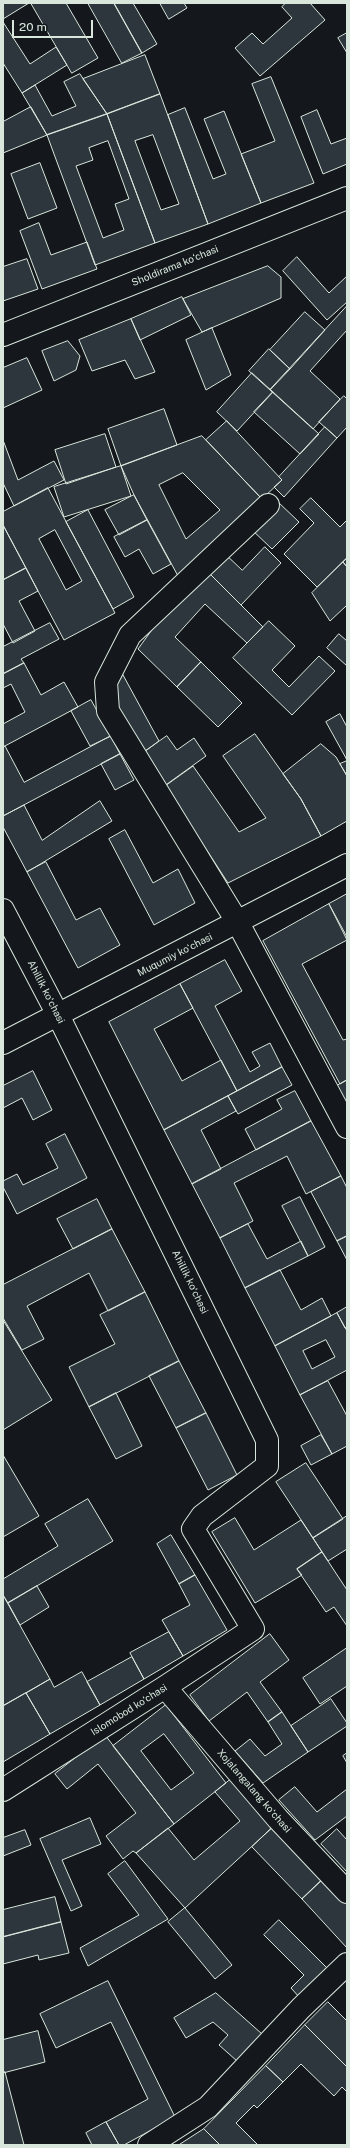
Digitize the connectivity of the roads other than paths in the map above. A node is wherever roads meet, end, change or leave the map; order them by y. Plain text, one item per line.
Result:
1 (347, 198) edge
2 (3, 335) edge
3 (268, 505) dead end
4 (347, 865) edge
5 (3, 910) edge
6 (238, 923) junction
7 (58, 1015) junction
8 (3, 1043) edge
9 (347, 1127) edge
10 (253, 1629) joint
11 (165, 1687) junction
12 (3, 1790) edge
13 (347, 1892) edge
14 (347, 1964) edge
15 (149, 2145) edge

1 - 2 street, Sholdirama ko‘chasi
3 - 6 street
4 - 6 street, Muqumiy koʻchasi
5 - 7 street, Ahillik koʻchasi
6 - 7 street, Muqumiy koʻchasi
6 - 9 street
7 - 8 street, Muqumiy koʻchasi
7 - 10 street, Ahillik koʻchasi
10 - 11 street, Islomobod ko‘chasi
11 - 12 street, Islomobod ko‘chasi
11 - 13 street, Xojalangalang koʻchasi
14 - 15 street

